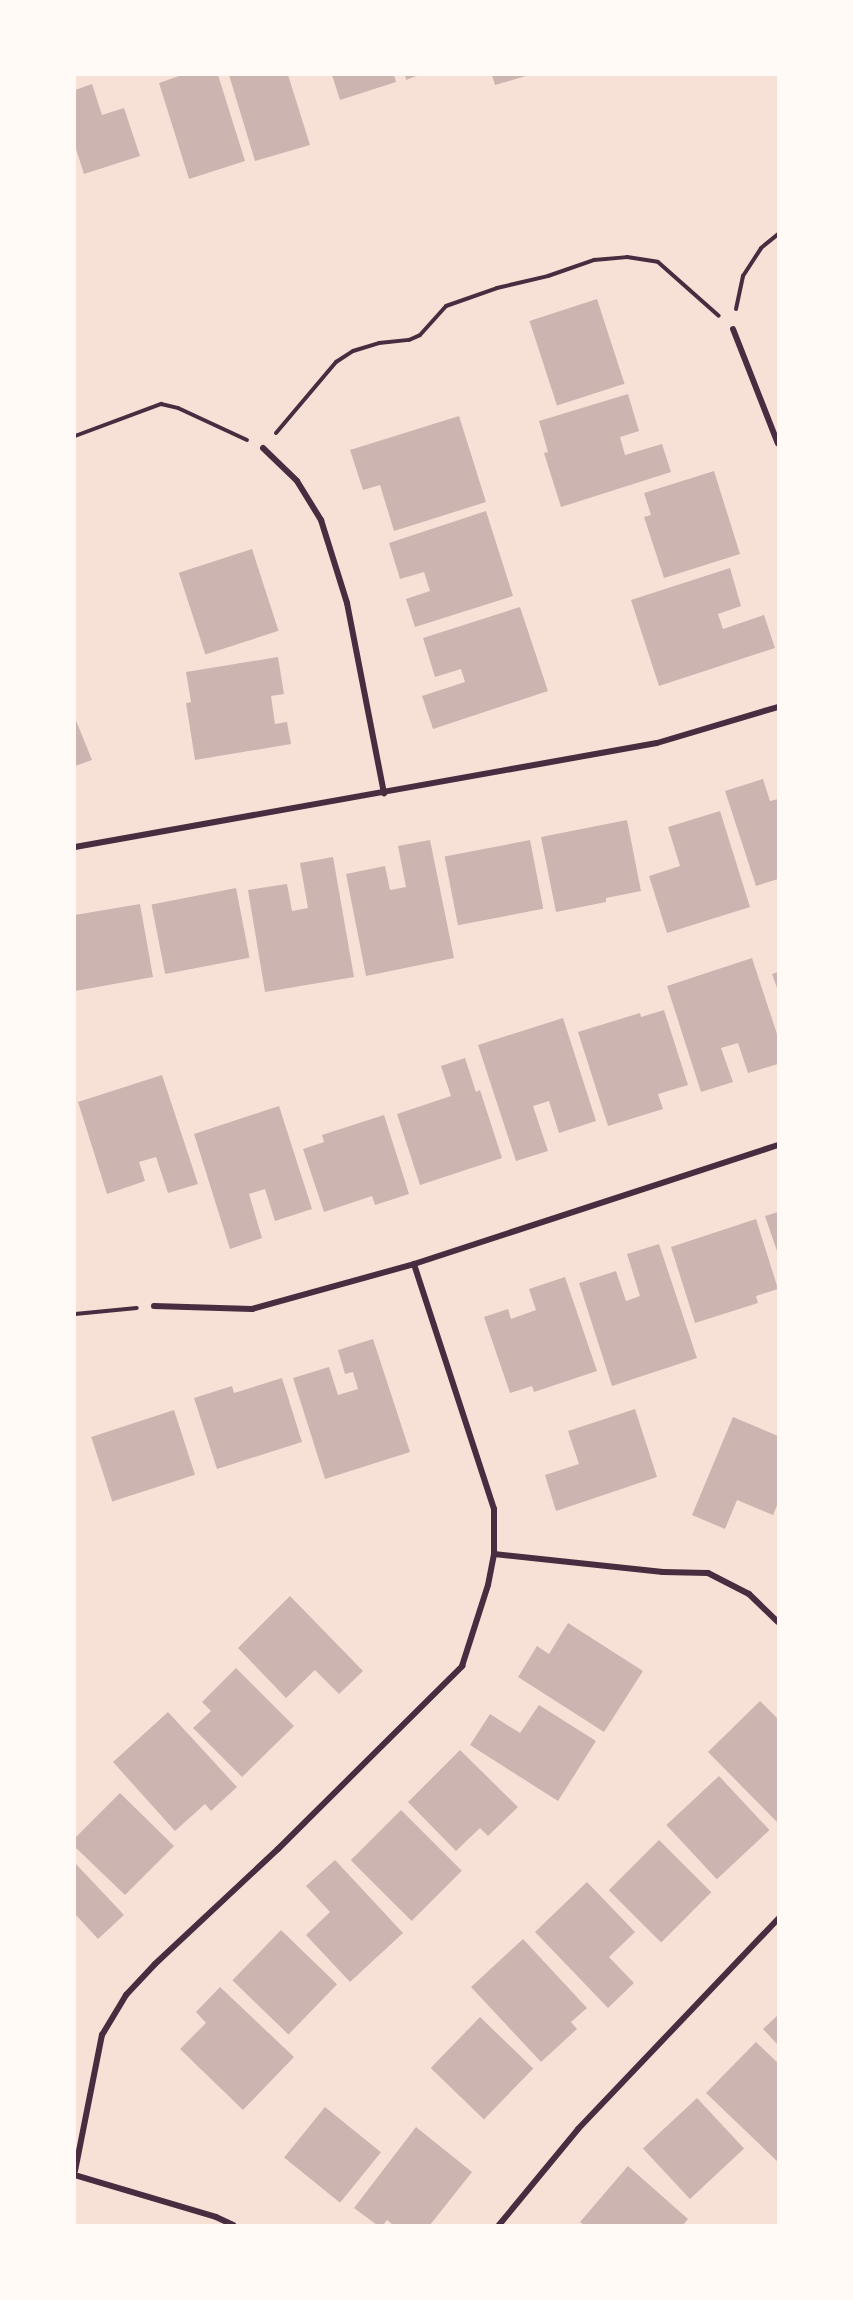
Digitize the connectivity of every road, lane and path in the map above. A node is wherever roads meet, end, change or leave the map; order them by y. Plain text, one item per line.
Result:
1 (778, 234) edge
2 (733, 329) junction
3 (75, 436) edge
4 (778, 444) edge
5 (263, 448) junction
6 (778, 707) edge
7 (384, 793) junction
8 (75, 847) edge
9 (778, 1145) edge
10 (414, 1264) junction
11 (154, 1306) joint
12 (75, 1314) edge
13 (494, 1554) junction
14 (778, 1622) edge
15 (778, 1919) edge
16 (75, 2173) edge
17 (233, 2225) edge
18 (499, 2225) edge

1 - 2 path
2 - 4 street
2 - 5 path
3 - 5 path
5 - 7 street
6 - 7 street
7 - 8 street
9 - 10 street
10 - 11 street
10 - 13 street
11 - 12 path
13 - 14 street
13 - 16 street
15 - 18 street
16 - 17 street

